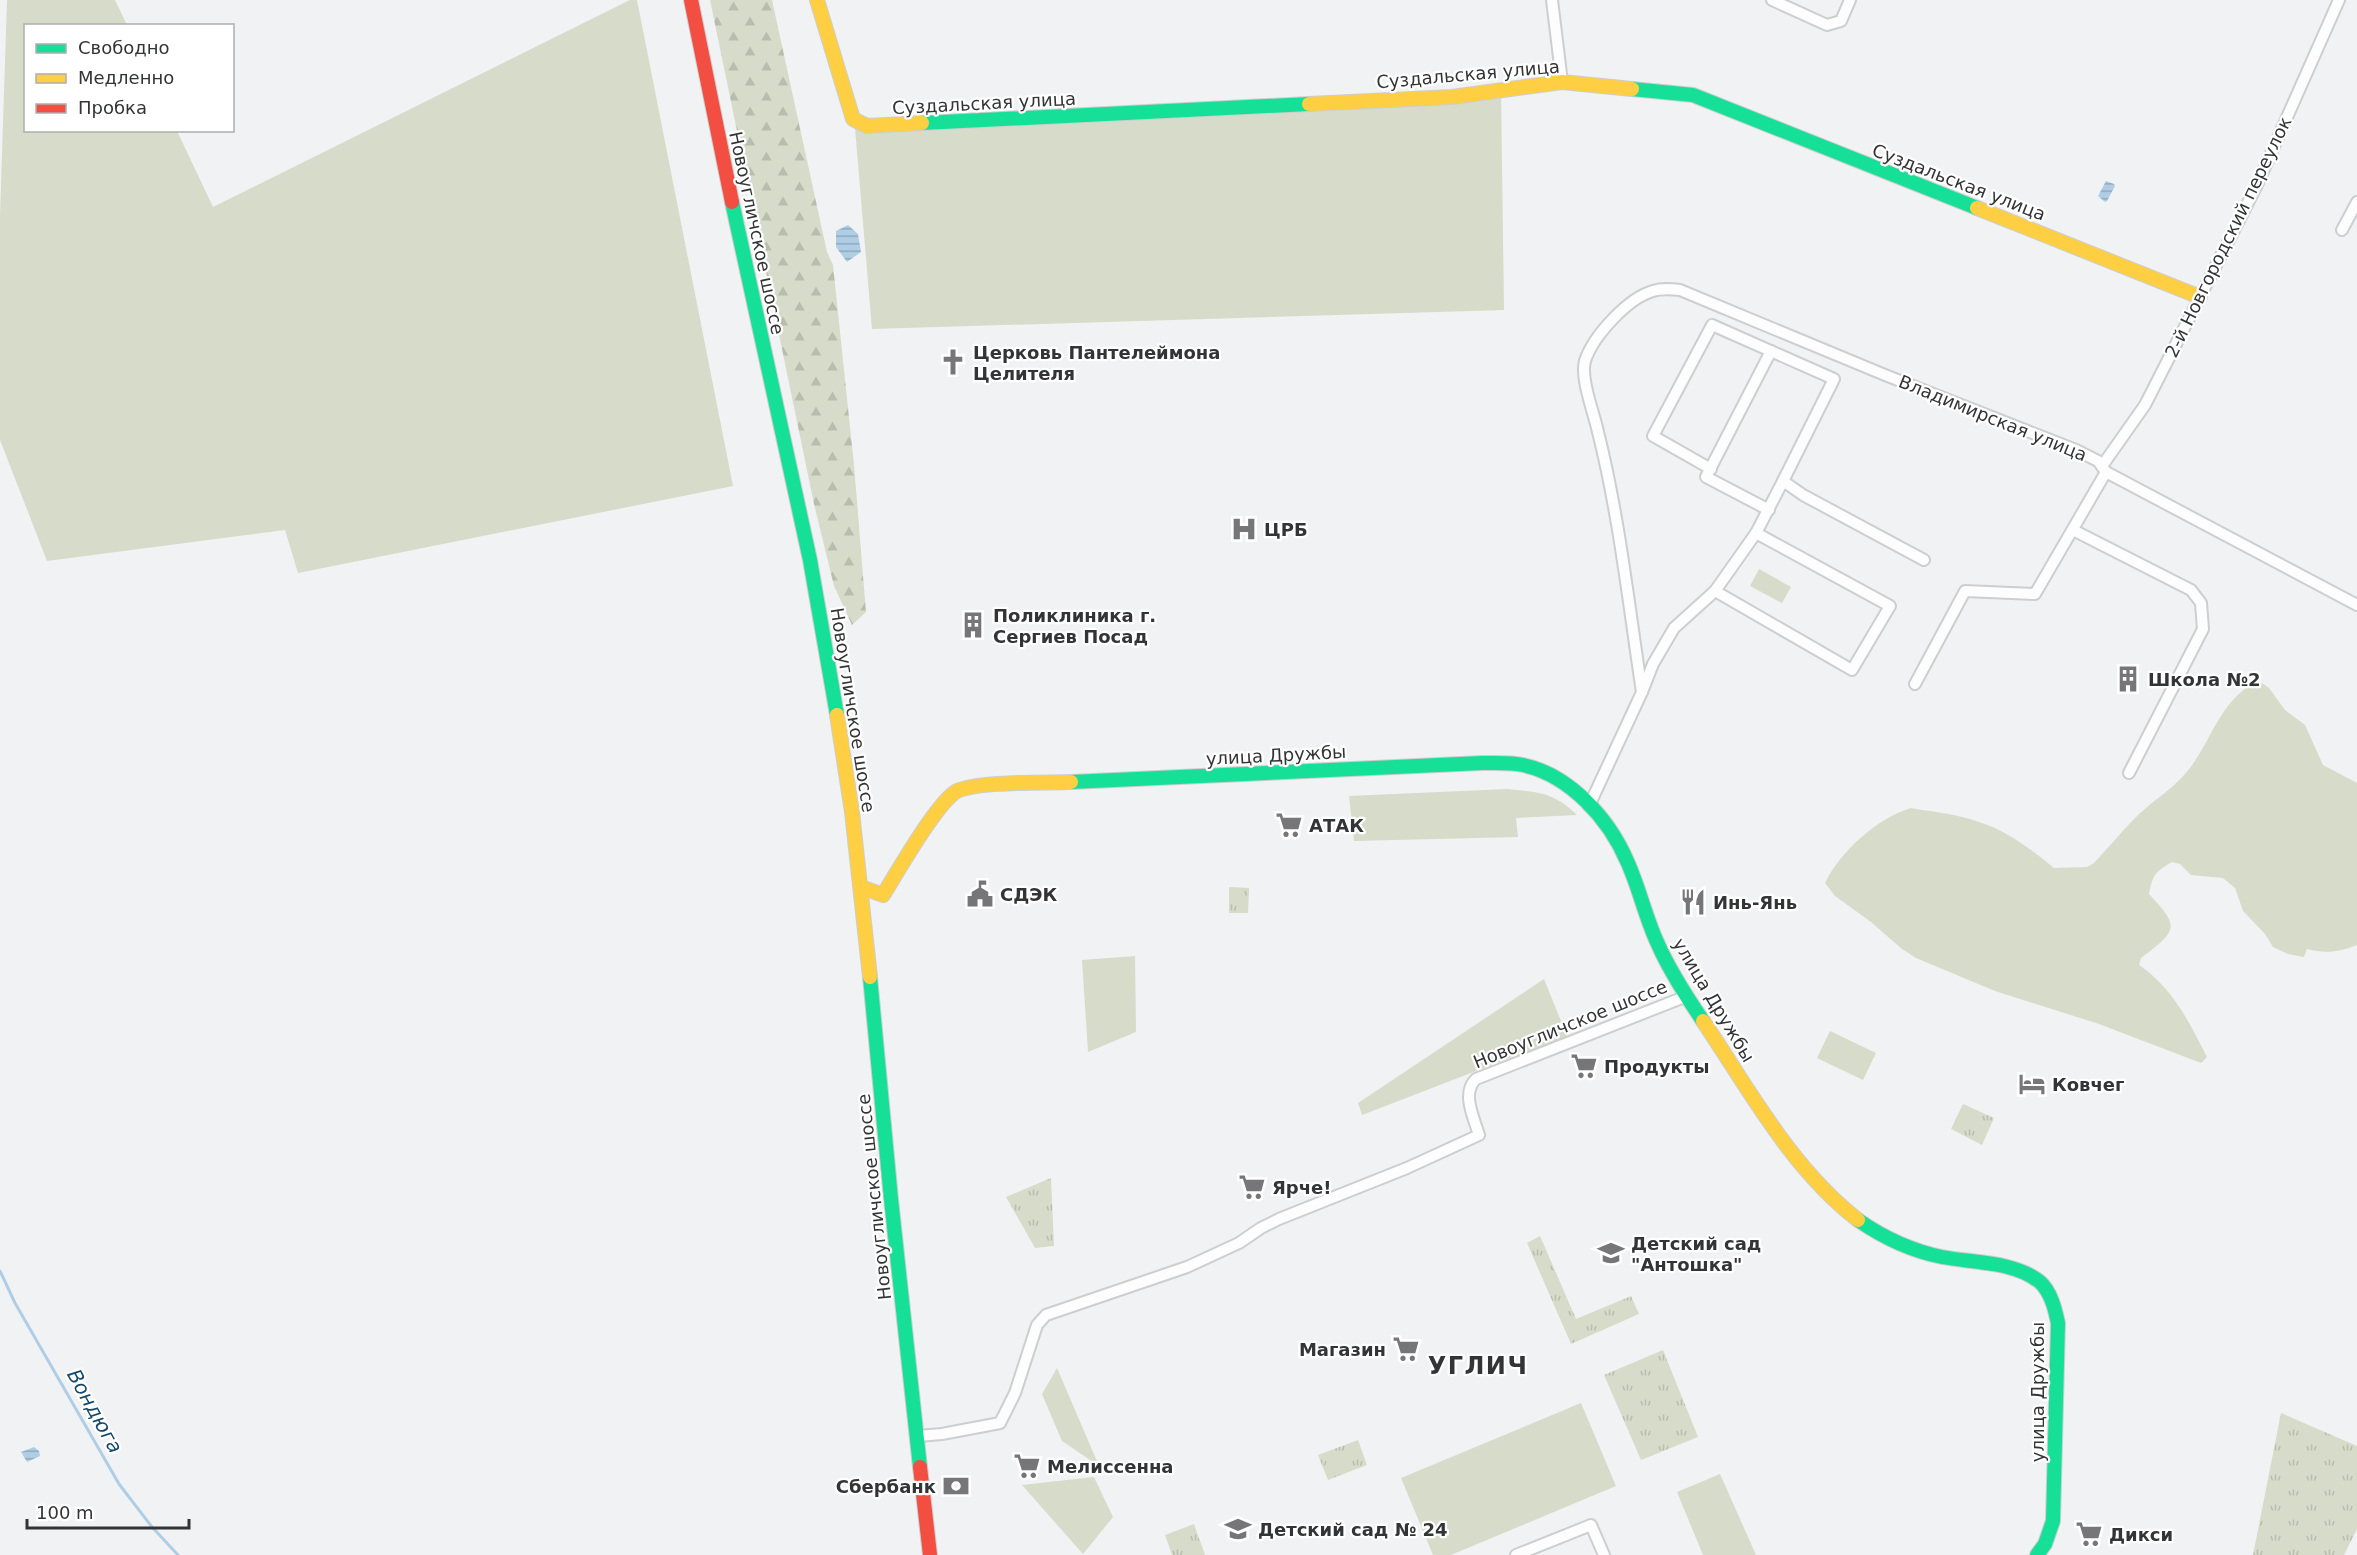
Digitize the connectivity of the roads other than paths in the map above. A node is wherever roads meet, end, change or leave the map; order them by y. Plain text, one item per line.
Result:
1 (691, 0) edge
2 (817, 0) edge
3 (1552, 0) edge
4 (1772, 0) edge
5 (1850, 0) edge
6 (2339, 0) edge
7 (1562, 82) junction
8 (2357, 202) edge
9 (2342, 230) dead end
10 (2200, 297) junction
11 (1771, 351) junction
12 (1711, 469) junction
13 (2104, 469) junction
14 (1783, 481) junction
15 (1769, 510) junction
16 (2073, 530) junction
17 (1756, 533) junction
18 (1924, 560) dead end
19 (1715, 591) junction
20 (2357, 605) edge
21 (1915, 684) dead end
22 (1642, 692) junction
23 (2129, 773) dead end
24 (1589, 806) junction
25 (861, 887) junction
26 (883, 895) junction
27 (864, 916) junction
28 (1687, 996) junction
29 (918, 1436) junction
30 (930, 1555) edge
31 (1516, 1555) edge
32 (1604, 1555) edge
33 (2037, 1555) edge

1 - 25 street, Новоугличское шоссе
2 - 7 street, Суздальская улица
3 - 7 street
4 - 5 street
6 - 10 street, 2-й Новгородский переулок
7 - 10 street, Суздальская улица
8 - 9 street
10 - 13 street, 2-й Новгородский переулок
11 - 12 street
11 - 12 street
11 - 14 street
12 - 15 street
13 - 16 street, 2-й Новгородский переулок
13 - 20 street, Владимирская улица
13 - 22 street, Владимирская улица
14 - 15 street
14 - 18 street
15 - 17 street
16 - 21 street, 2-й Новгородский переулок
16 - 23 street
17 - 19 street
17 - 19 street
19 - 22 street
22 - 24 street
24 - 26 street, улица Дружбы
24 - 28 street, улица Дружбы
25 - 26 street
25 - 27 street, Новоугличское шоссе
26 - 27 street, улица Дружбы
27 - 29 street, Новоугличское шоссе
28 - 29 street, Новоугличское шоссе
28 - 33 street, улица Дружбы
29 - 30 street, Новоугличское шоссе
31 - 32 street

